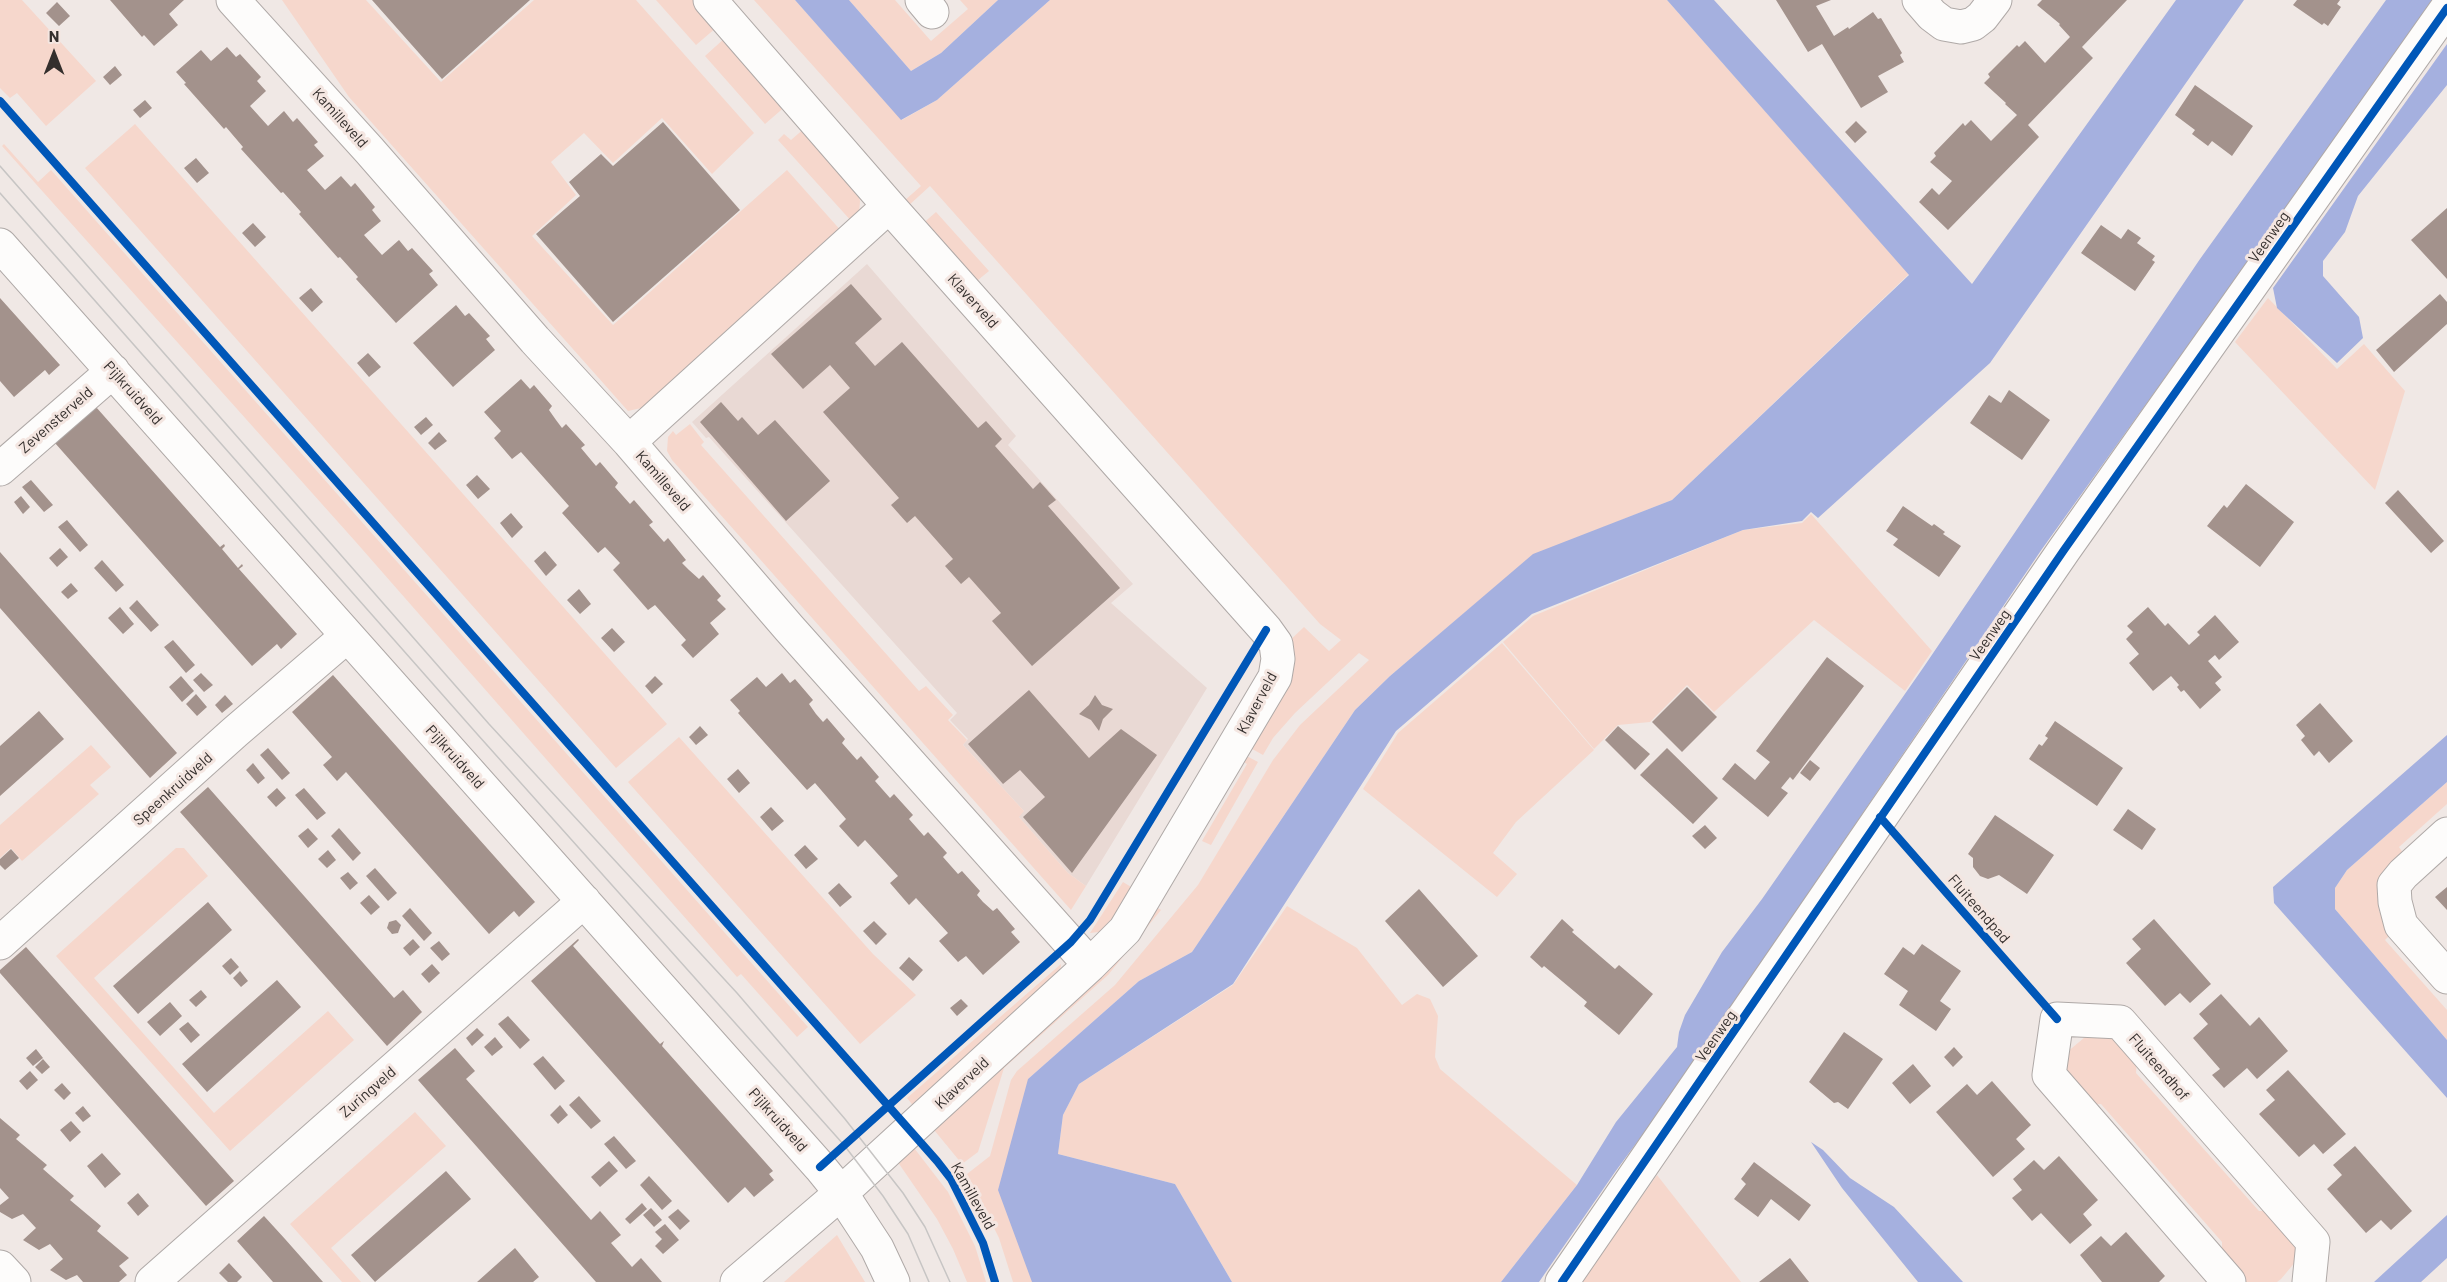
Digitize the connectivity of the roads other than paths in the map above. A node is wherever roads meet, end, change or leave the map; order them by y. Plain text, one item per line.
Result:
1 (233, 0) edge
2 (710, 0) edge
3 (1919, 0) edge
4 (1995, 0) edge
5 (2447, 8) edge
6 (889, 206) junction
7 (0, 245) edge
8 (113, 371) junction
9 (629, 442) junction
10 (0, 468) edge
11 (347, 636) junction
12 (2447, 834) edge
13 (584, 901) junction
14 (0, 943) edge
15 (1090, 965) junction
16 (2447, 977) edge
17 (841, 1193) junction
18 (0, 1267) edge
19 (14, 1282) edge
20 (152, 1282) edge
21 (737, 1282) edge
22 (893, 1282) edge
23 (1562, 1282) edge
24 (2229, 1282) edge
25 (2309, 1282) edge

1 - 9 street, Kamilleveld
2 - 6 street, Klaverveld
3 - 4 street
5 - 23 street, Veenweg
6 - 9 street
6 - 15 street, Klaverveld
7 - 8 street, Pijlkruidveld
8 - 10 street, Zevensterveld
8 - 11 street, Pijlkruidveld
9 - 15 street, Kamilleveld
11 - 13 street, Pijlkruidveld
11 - 14 street, Speenkruidveld
12 - 16 street
13 - 17 street, Pijlkruidveld
13 - 20 street, Zuringveld
15 - 17 street, Klaverveld
17 - 21 street, Klaverveld
17 - 22 street, Pijlkruidveld
18 - 19 street
24 - 25 street, Fluiteendhof

